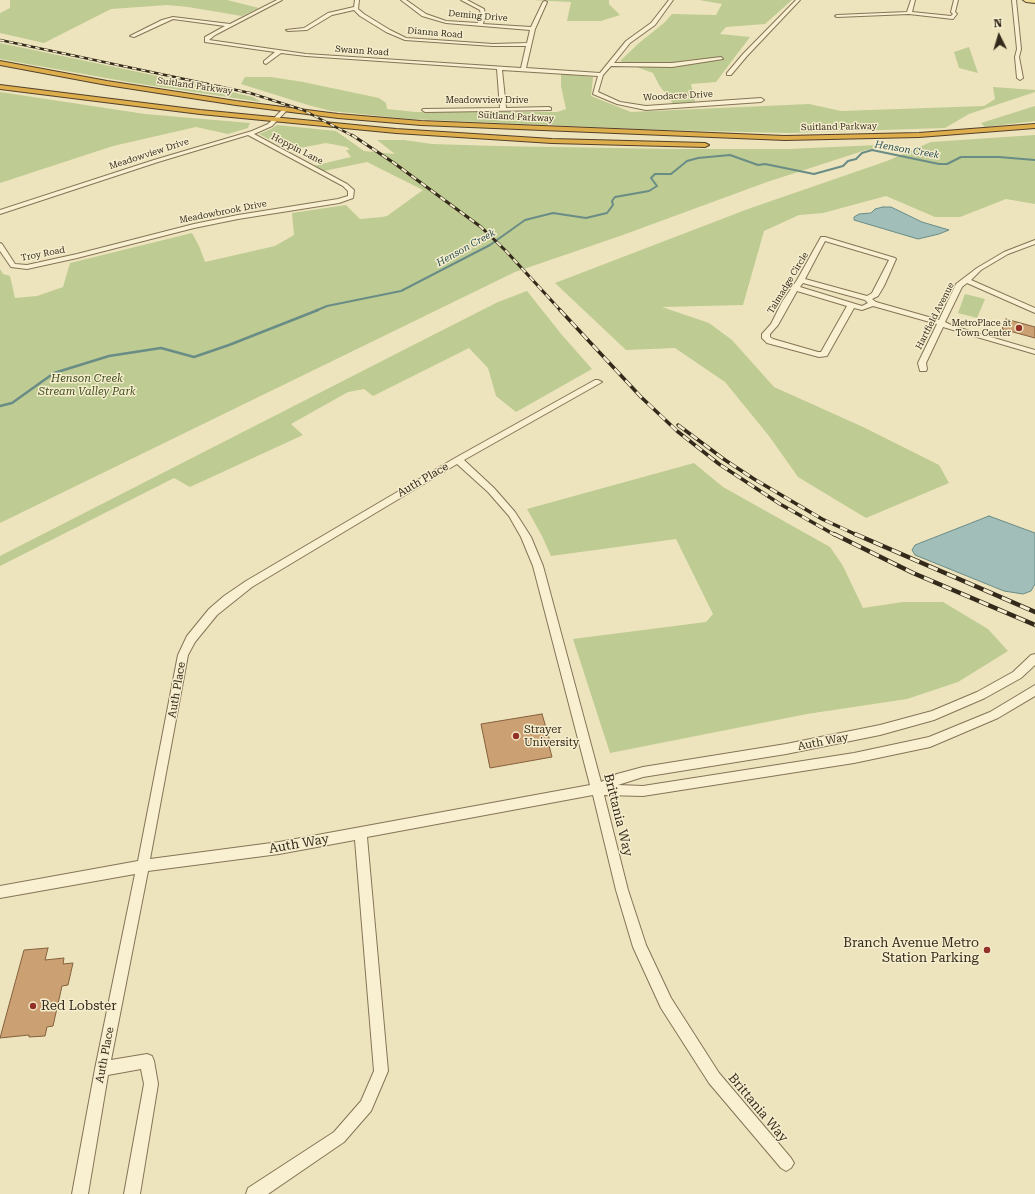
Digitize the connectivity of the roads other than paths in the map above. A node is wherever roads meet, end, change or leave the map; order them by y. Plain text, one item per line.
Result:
1 (280, 0) edge
2 (357, 0) edge
3 (403, 0) edge
4 (463, 0) edge
5 (671, 0) edge
6 (798, 0) edge
7 (913, 0) edge
8 (956, 0) edge
9 (1014, 0) edge
10 (1026, 0) edge
11 (1035, 1) edge
12 (545, 2) dead end
13 (356, 8) junction
14 (909, 13) junction
15 (837, 16) dead end
16 (480, 25) junction
17 (228, 26) junction
18 (533, 29) junction
19 (288, 30) dead end
20 (132, 36) dead end
21 (530, 44) junction
22 (279, 52) junction
23 (722, 58) dead end
24 (266, 62) dead end
25 (0, 63) edge
26 (610, 64) junction
27 (499, 68) junction
28 (523, 69) junction
29 (729, 74) dead end
30 (601, 75) junction
31 (1020, 78) dead end
32 (0, 87) edge
33 (761, 100) dead end
34 (285, 109) junction
35 (503, 109) junction
36 (549, 109) dead end
37 (425, 110) dead end
38 (275, 120) junction
39 (1035, 126) edge
40 (1035, 130) edge
41 (248, 133) junction
42 (716, 145) dead end
43 (743, 145) dead end
44 (338, 181) joint
45 (0, 212) edge
46 (1035, 242) edge
47 (0, 245) edge
48 (77, 256) joint
49 (801, 280) junction
50 (966, 280) junction
51 (795, 288) junction
52 (853, 294) junction
53 (870, 301) junction
54 (850, 304) junction
55 (1035, 311) edge
56 (941, 323) junction
57 (1013, 343) junction
58 (1035, 346) edge
59 (1035, 352) edge
60 (923, 369) dead end
61 (598, 382) dead end
62 (458, 460) junction
63 (1035, 658) edge
64 (1035, 690) edge
65 (597, 790) junction
66 (362, 833) junction
67 (143, 866) junction
68 (0, 892) edge
69 (102, 1068) junction
70 (786, 1163) dead end
71 (80, 1194) edge
72 (132, 1194) edge
73 (254, 1194) edge

1 - 17 street, Swann Road
2 - 13 street
3 - 16 street, Deming Drive
4 - 16 street
5 - 26 street
6 - 29 street
7 - 14 street
8 - 14 street
9 - 31 street
10 - 11 main road
12 - 18 street
13 - 19 street
13 - 21 street, Dianna Road
14 - 15 street
16 - 18 street, Deming Drive
17 - 20 street
17 - 22 street, Swann Road
18 - 21 street
21 - 28 street
22 - 24 street
22 - 27 street, Swann Road
23 - 26 street
25 - 34 highway, Suitland Parkway
26 - 30 street
27 - 28 street, Swann Road
27 - 35 street
28 - 30 street, Swann Road
30 - 33 street, Woodacre Drive
32 - 38 highway, Suitland Parkway
34 - 38 street, Meadowview Drive
34 - 39 highway, Suitland Parkway
35 - 36 street, Meadowview Drive
35 - 37 street, Meadowview Drive
38 - 41 street, Meadowview Drive
38 - 42 highway, Suitland Parkway
40 - 43 highway, Suitland Parkway
41 - 44 street, Hoppin Lane
41 - 45 street, Meadowview Drive
44 - 48 street, Meadowbrook Drive
46 - 50 street, Hartfield Avenue
47 - 48 street, Troy Road
49 - 51 street, Talmadge Circle
49 - 52 street
49 - 53 street, Talmadge Circle
50 - 55 street
50 - 56 street, Hartfield Avenue
51 - 54 street
51 - 54 street, Talmadge Circle
52 - 53 street
52 - 54 street
53 - 54 street
53 - 56 street
56 - 57 street
56 - 60 street, Hartfield Avenue
57 - 58 street
57 - 59 street
61 - 62 street, Auth Place
62 - 65 street, Brittania Way
62 - 67 street, Auth Place
63 - 65 street, Auth Way
64 - 65 street, Auth Way
65 - 66 street, Auth Way
65 - 70 street, Brittania Way
66 - 67 street, Auth Way
66 - 73 street
67 - 68 street, Auth Way
67 - 69 street, Auth Place
69 - 71 street, Auth Place
69 - 72 street

